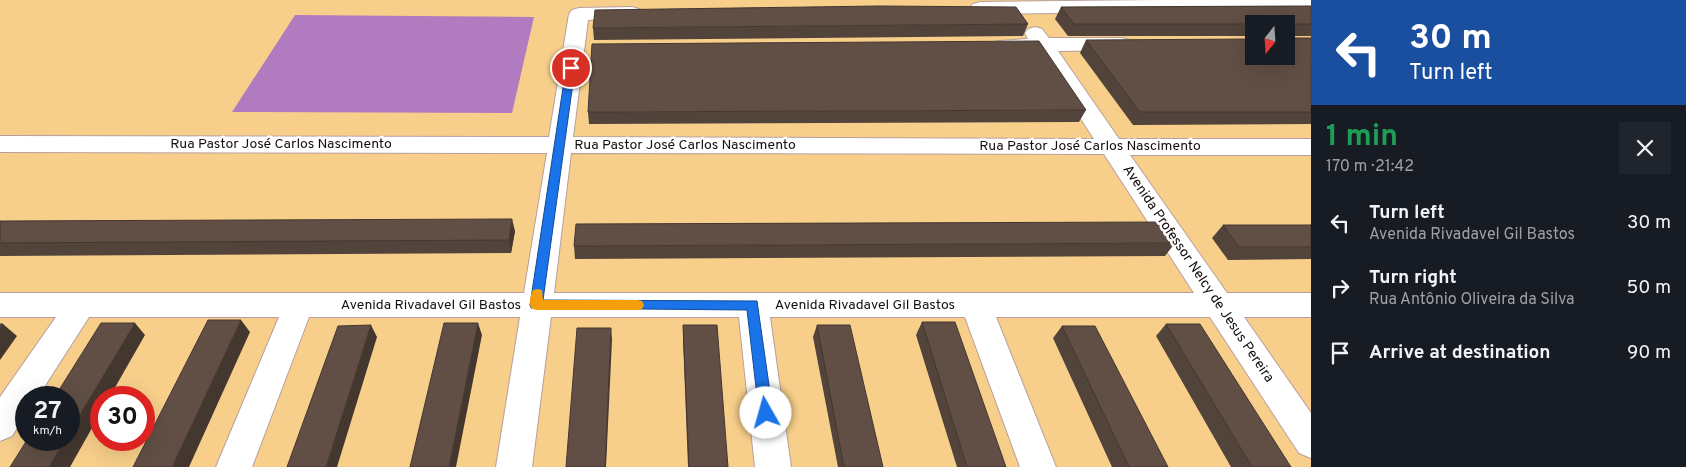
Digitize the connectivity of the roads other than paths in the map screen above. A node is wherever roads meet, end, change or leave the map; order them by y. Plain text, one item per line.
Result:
1 (1311, 4) edge
2 (1018, 8) junction
3 (958, 9) edge
4 (649, 13) edge
5 (1139, 44) edge
6 (983, 45) edge
7 (1043, 45) junction
8 (0, 144) edge
9 (559, 145) junction
10 (1112, 146) junction
11 (1311, 147) edge
12 (0, 305) edge
13 (81, 305) junction
14 (300, 305) junction
15 (536, 305) junction
16 (753, 305) junction
17 (976, 305) junction
18 (1219, 305) junction
19 (1311, 305) edge
20 (0, 425) edge
21 (1311, 442) edge
22 (234, 467) edge
23 (514, 467) edge
24 (772, 467) edge
25 (1038, 467) edge

1 - 2 street
2 - 3 street
2 - 7 street, Avenida Professor Nelcy de Jesus Pereira
4 - 9 street
5 - 7 street
6 - 7 street
7 - 10 street, Avenida Professor Nelcy de Jesus Pereira
8 - 9 street, Rua Pastor José Carlos Nascimento
9 - 10 street, Rua Pastor José Carlos Nascimento
9 - 15 street
10 - 11 street, Rua Pastor José Carlos Nascimento
10 - 18 street, Avenida Professor Nelcy de Jesus Pereira
12 - 13 street, Avenida Rivadavel Gil Bastos
13 - 14 street, Avenida Rivadavel Gil Bastos
13 - 20 street
14 - 15 street, Avenida Rivadavel Gil Bastos
14 - 22 street
15 - 16 street, Avenida Rivadavel Gil Bastos
15 - 23 street
16 - 17 street, Avenida Rivadavel Gil Bastos
16 - 24 street
17 - 18 street, Avenida Rivadavel Gil Bastos
17 - 25 street
18 - 19 street, Avenida Rivadavel Gil Bastos
18 - 21 street, Avenida Professor Nelcy de Jesus Pereira

